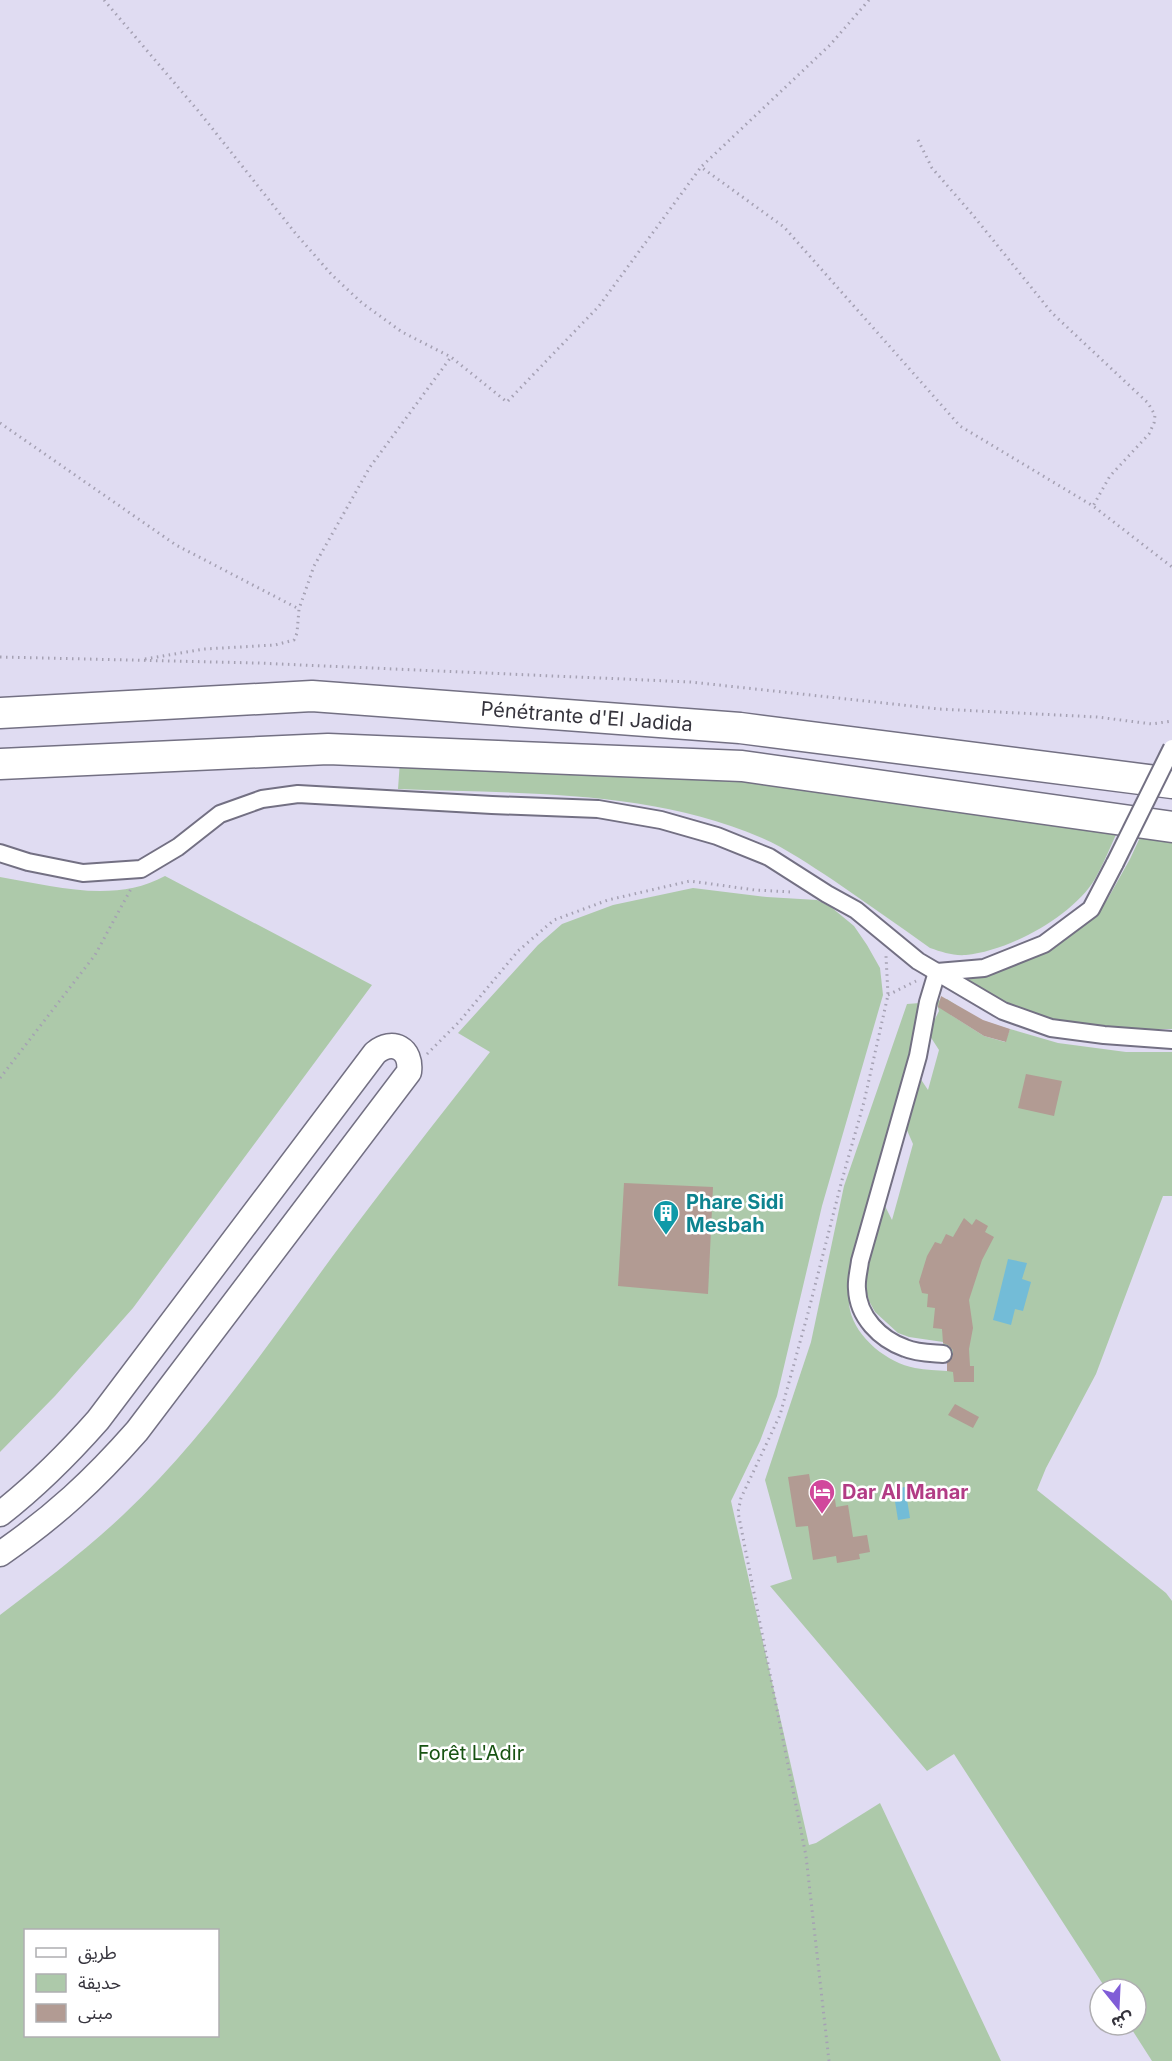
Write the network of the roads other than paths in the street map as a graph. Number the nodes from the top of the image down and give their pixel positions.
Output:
1 (0, 713) edge
2 (1172, 748) edge
3 (0, 764) edge
4 (1172, 783) edge
5 (1172, 827) edge
6 (0, 853) edge
7 (937, 972) junction
8 (1172, 1040) edge
9 (943, 1354) dead end
10 (0, 1514) edge
11 (0, 1554) edge

1 - 4 highway, Pénétrante d'El Jadida
2 - 7 street, bridge
3 - 5 highway, Pénétrante d'El Jadida
6 - 7 street
7 - 8 street
7 - 9 street
10 - 11 street

